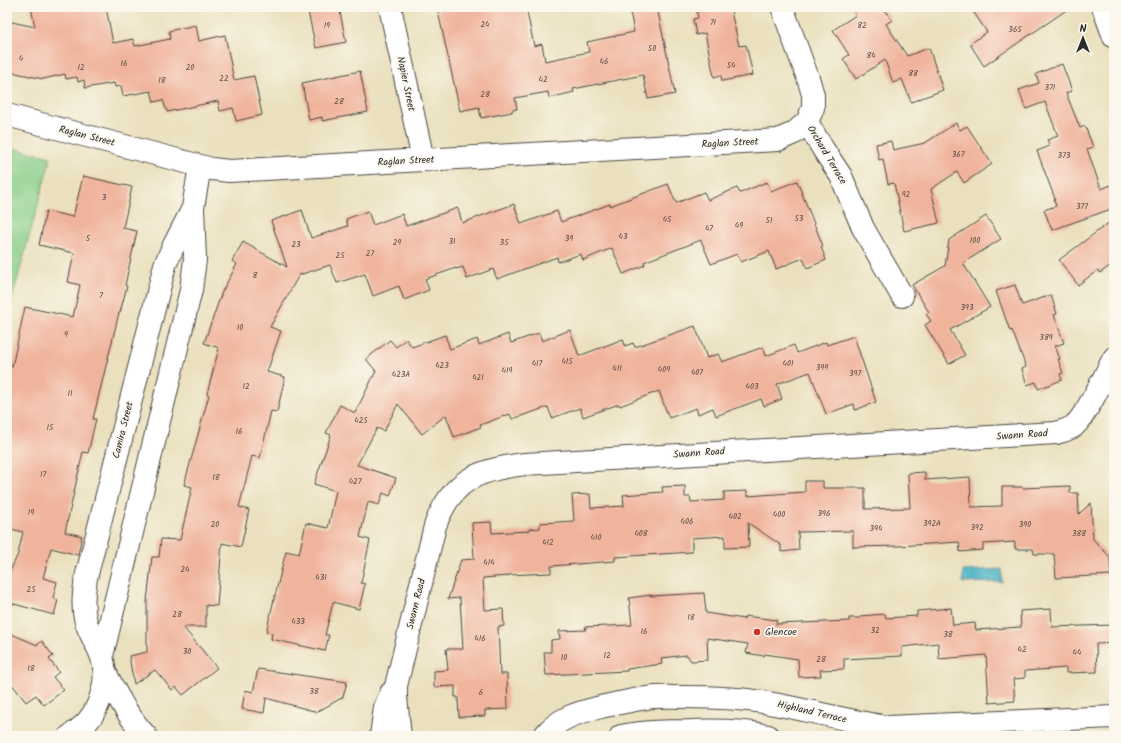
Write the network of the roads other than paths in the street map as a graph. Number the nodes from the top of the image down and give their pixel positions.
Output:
1 (390, 7) edge
2 (782, 7) edge
3 (1103, 7) edge
4 (1114, 37) edge
5 (7, 115) edge
6 (807, 122) junction
7 (423, 160) junction
8 (200, 166) junction
9 (193, 208) junction
10 (902, 296) dead end
11 (1114, 358) edge
12 (103, 662) junction
13 (396, 686) junction
14 (1114, 717) edge
15 (70, 736) edge
16 (146, 736) edge
17 (381, 736) edge
18 (400, 736) edge
19 (544, 736) edge
20 (621, 736) edge
21 (768, 736) edge

1 - 7 street, Napier Street
2 - 6 street, Orchard Terrace
3 - 4 street
5 - 8 street, Raglan Street
6 - 7 street, Raglan Street
6 - 10 street, Orchard Terrace
7 - 8 street, Raglan Street
8 - 9 street, Camira Street
9 - 12 street, Camira Street
9 - 12 street, Camira Street
11 - 13 street, Swann Road
12 - 15 street, Camira Street
12 - 16 street, Camira Street
13 - 17 street, Swann Road
13 - 18 street, Swann Road
14 - 19 street, Highland Terrace
20 - 21 street

